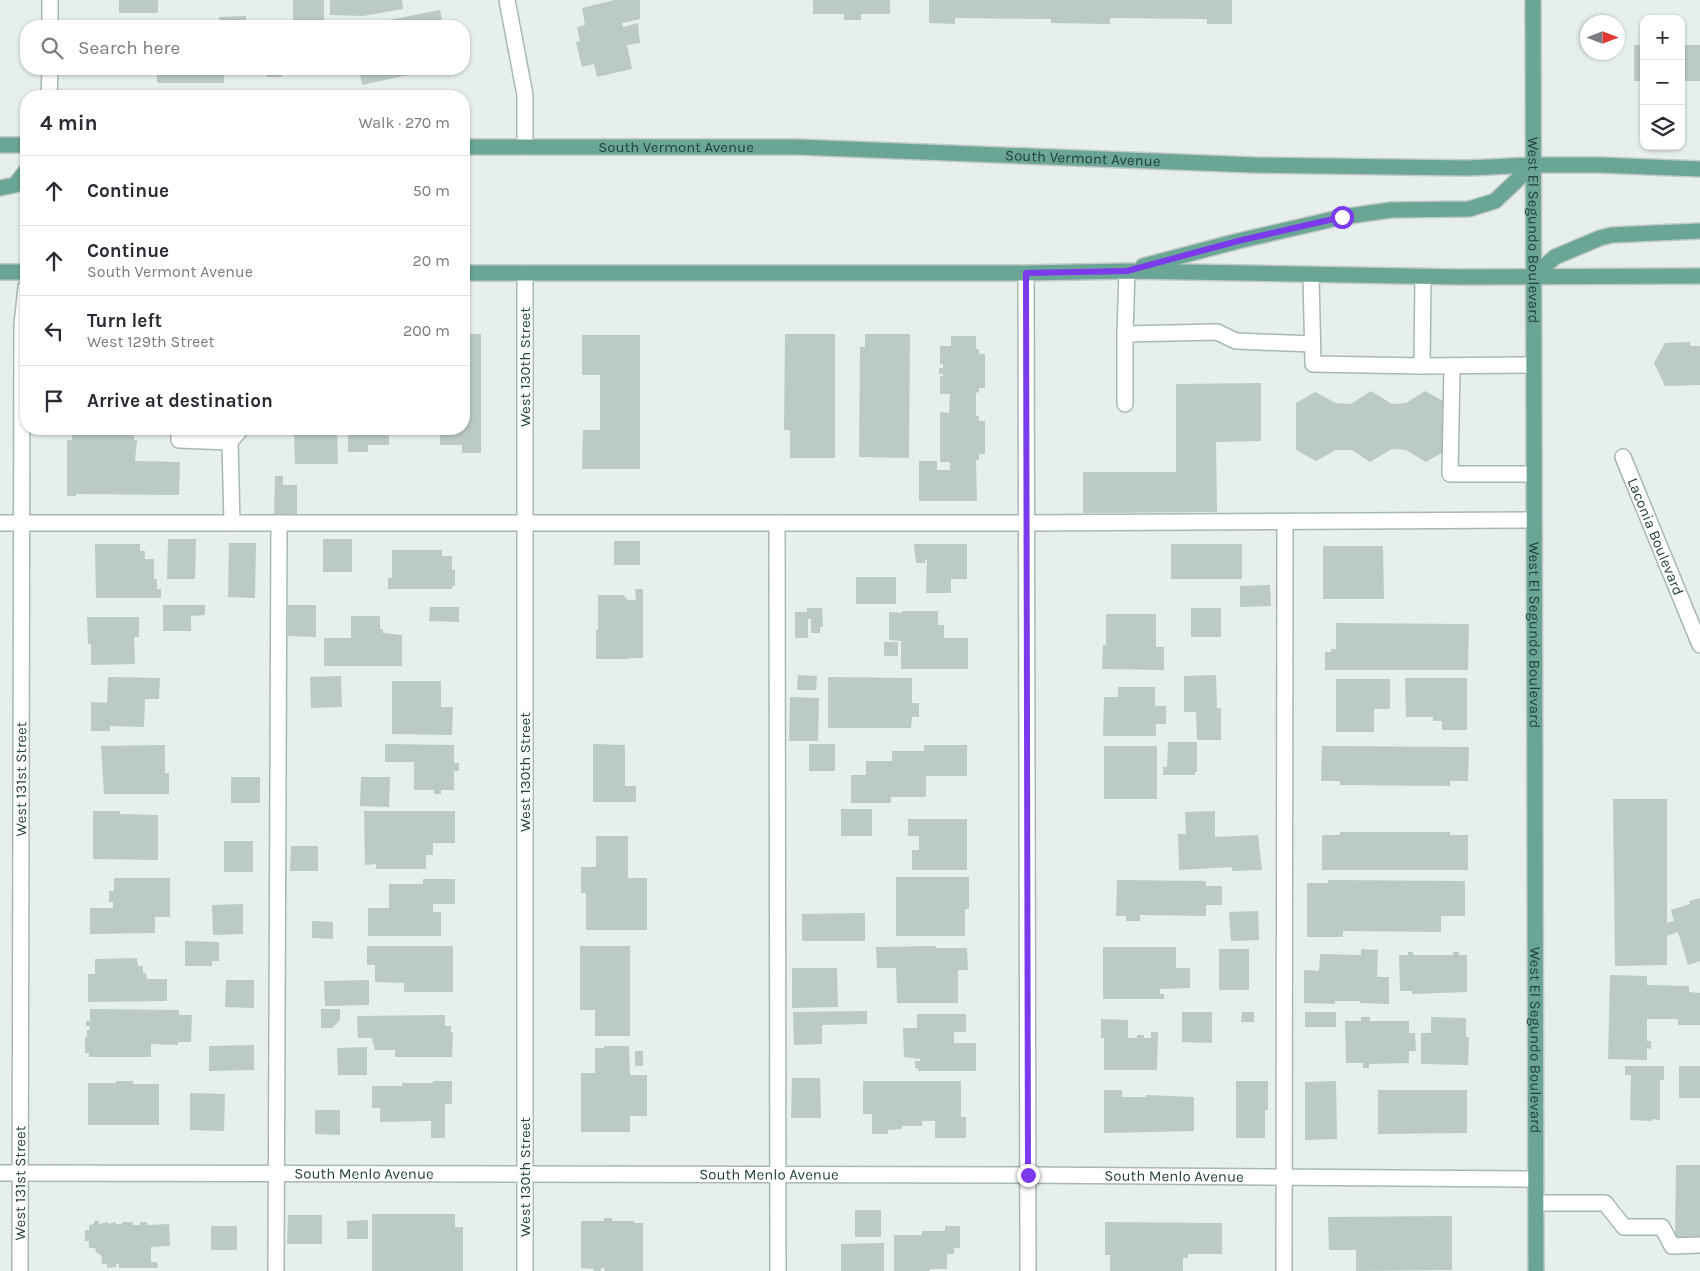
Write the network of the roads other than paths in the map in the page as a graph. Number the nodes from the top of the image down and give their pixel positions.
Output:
1 (50, 0) edge
2 (507, 0) edge
3 (1533, 0) edge
4 (50, 20) edge
5 (50, 75) edge
6 (49, 90) edge
7 (0, 145) edge
8 (20, 145) edge
9 (470, 147) edge
10 (525, 148) junction
11 (1533, 165) junction
12 (1700, 169) edge
13 (20, 179) edge
14 (0, 188) edge
15 (1700, 231) edge
16 (1127, 271) junction
17 (0, 272) edge
18 (20, 272) edge
19 (470, 272) edge
20 (525, 273) junction
21 (1026, 273) junction
22 (1311, 275) junction
23 (1423, 276) junction
24 (1533, 276) junction
25 (1700, 276) edge
26 (1126, 334) junction
27 (1312, 344) junction
28 (1534, 365) junction
29 (1422, 366) junction
30 (1452, 366) junction
31 (1125, 404) dead end
32 (21, 435) edge
33 (179, 435) edge
34 (236, 435) edge
35 (230, 442) junction
36 (1623, 456) dead end
37 (1534, 474) junction
38 (1534, 520) junction
39 (1285, 522) junction
40 (525, 523) junction
41 (0, 524) edge
42 (21, 524) junction
43 (232, 524) junction
44 (279, 524) junction
45 (777, 524) junction
46 (1028, 524) junction
47 (1700, 645) edge
48 (0, 1172) edge
49 (20, 1172) junction
50 (276, 1173) junction
51 (525, 1175) junction
52 (778, 1175) junction
53 (1028, 1175) junction
54 (1285, 1177) junction
55 (1536, 1179) junction
56 (1536, 1203) junction
57 (1700, 1245) edge
58 (20, 1271) edge
59 (276, 1271) edge
60 (525, 1271) edge
61 (778, 1271) edge
62 (1028, 1271) edge
63 (1284, 1271) edge
64 (1536, 1271) edge

1 - 4 street
2 - 10 street
3 - 11 main road, West El Segundo Boulevard
5 - 6 street
7 - 8 main road
9 - 10 main road, South Vermont Avenue
10 - 11 main road, South Vermont Avenue
11 - 12 main road, South Vermont Avenue
11 - 16 main road
11 - 24 main road, West El Segundo Boulevard
13 - 14 main road
15 - 24 main road
16 - 21 main road
16 - 22 main road
16 - 26 street
17 - 18 main road
19 - 20 main road
20 - 21 main road
20 - 40 street, West 130th Street
21 - 46 street
22 - 23 main road
22 - 27 street
23 - 24 main road
23 - 29 street
24 - 25 main road
24 - 28 main road, West El Segundo Boulevard
26 - 27 street
26 - 31 street
27 - 29 street
28 - 30 street
28 - 37 main road, West El Segundo Boulevard
29 - 30 street
30 - 37 street
32 - 42 street, West 131st Street
33 - 35 street
34 - 35 street
35 - 43 street
36 - 47 street, Laconia Boulevard
37 - 38 main road, West El Segundo Boulevard
38 - 39 street
38 - 55 main road, West El Segundo Boulevard
39 - 46 street
39 - 54 street
40 - 44 street
40 - 45 street
40 - 51 street, West 130th Street
41 - 42 street
42 - 43 street
42 - 49 street, West 131st Street
43 - 44 street
44 - 50 street
45 - 46 street
45 - 52 street
46 - 53 street
48 - 49 street, South Menlo Avenue
49 - 50 street, South Menlo Avenue
49 - 58 street, West 131st Street
50 - 51 street, South Menlo Avenue
50 - 59 street
51 - 52 street, South Menlo Avenue
51 - 60 street, West 130th Street
52 - 53 street, South Menlo Avenue
52 - 61 street
53 - 54 street, South Menlo Avenue
53 - 62 street
54 - 55 street, South Menlo Avenue
54 - 63 street
55 - 56 main road, West El Segundo Boulevard
56 - 57 street
56 - 64 main road, West El Segundo Boulevard

